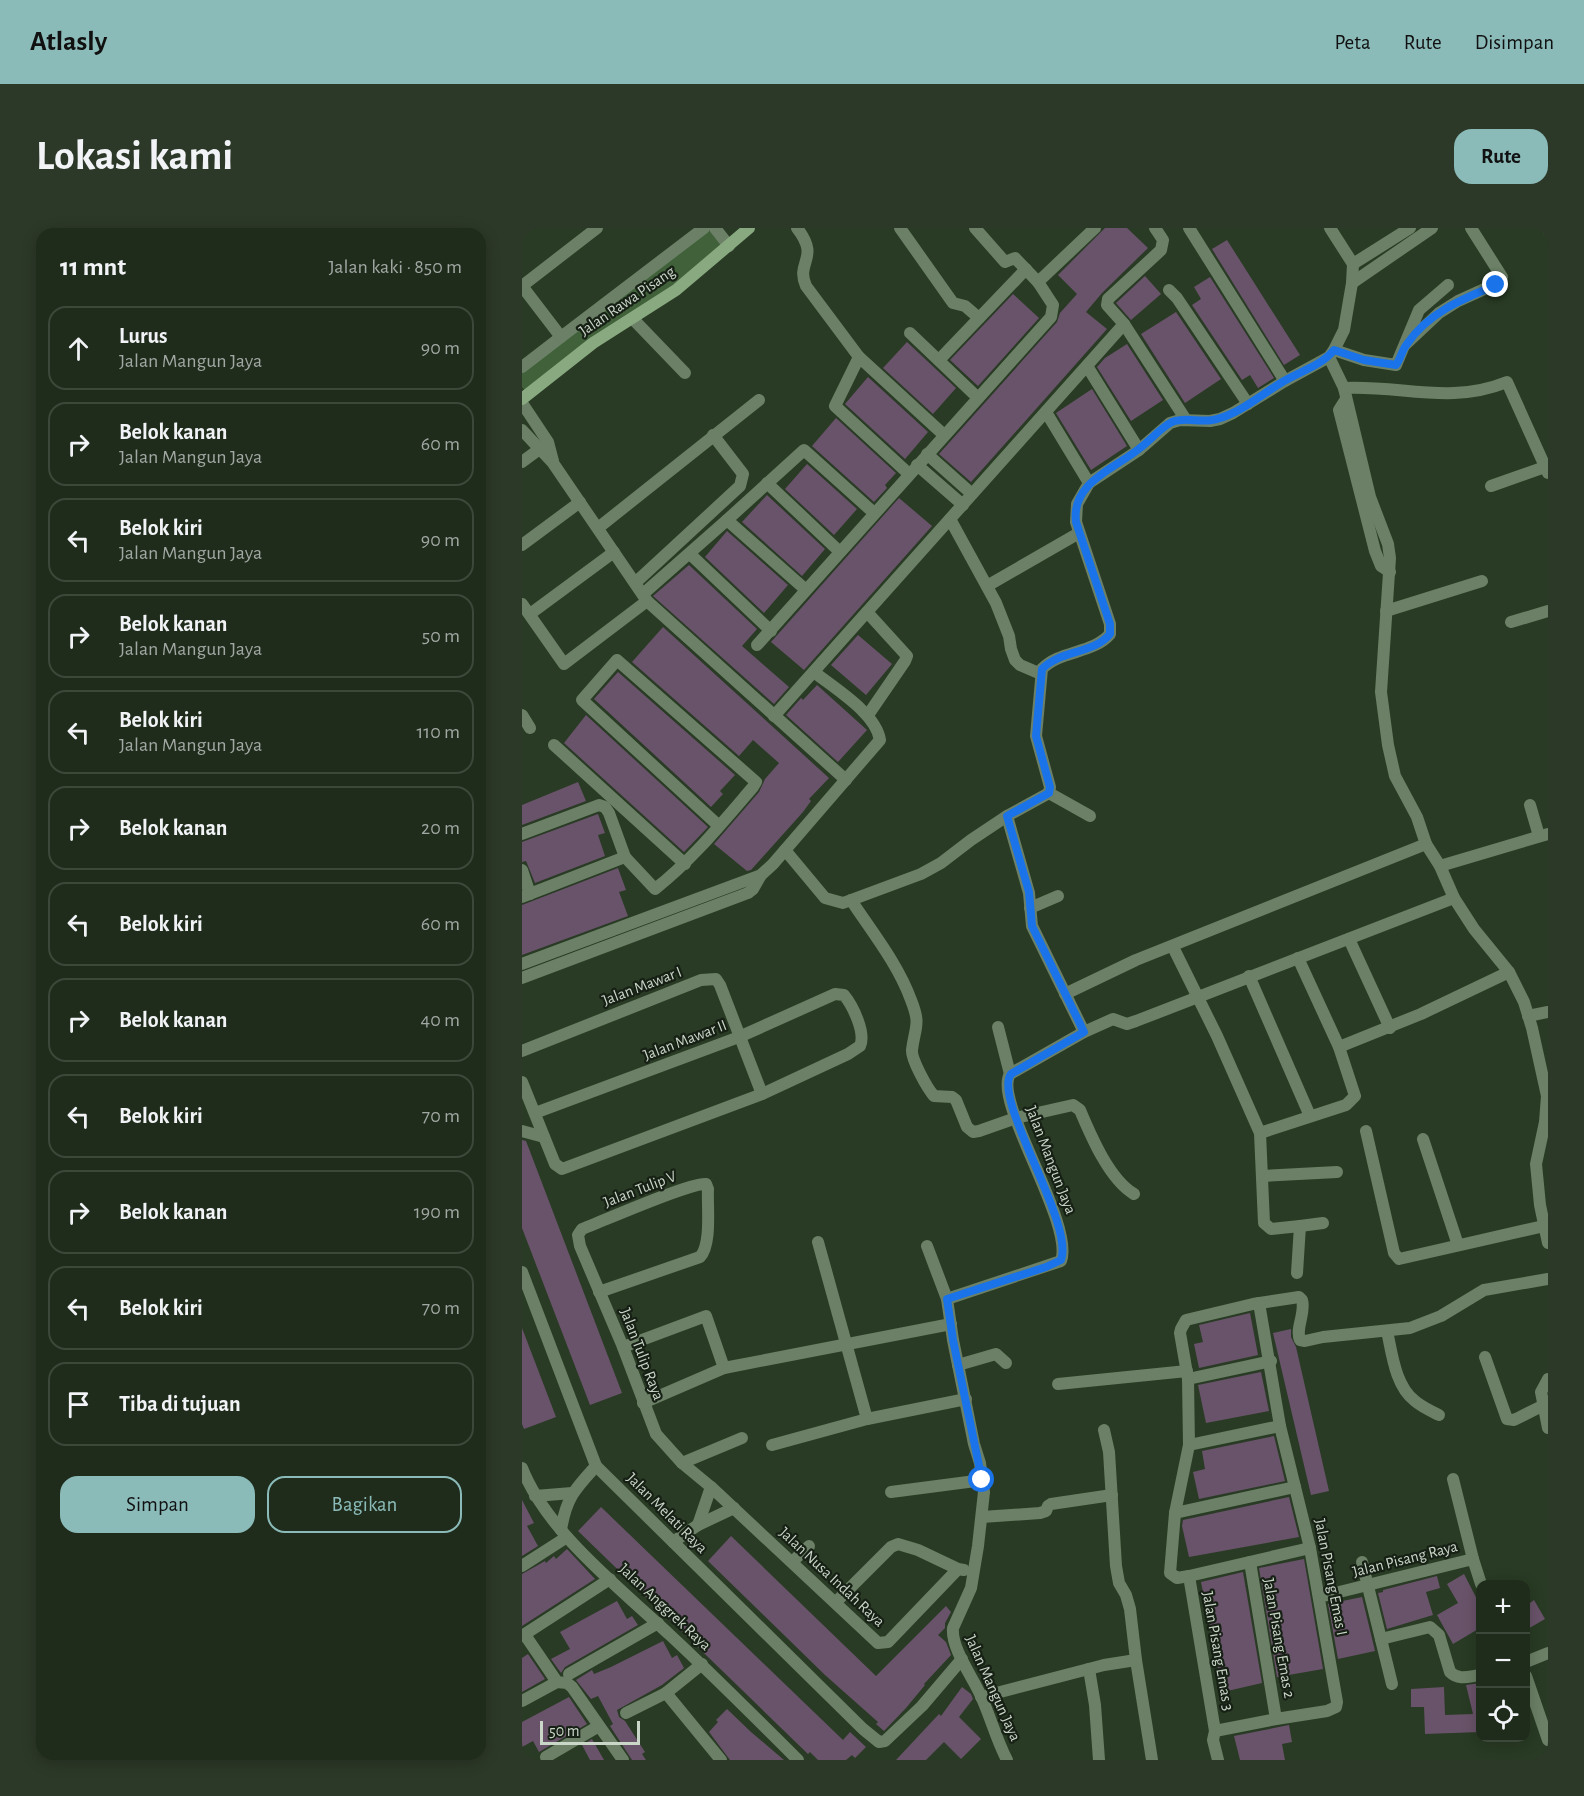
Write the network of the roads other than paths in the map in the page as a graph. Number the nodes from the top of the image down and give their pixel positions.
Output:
1 (597, 228) edge
2 (704, 228) edge
3 (715, 228) edge
4 (749, 228) edge
5 (797, 228) edge
6 (900, 228) edge
7 (975, 228) edge
8 (1095, 228) edge
9 (1155, 228) edge
10 (1189, 228) edge
11 (1330, 228) edge
12 (1432, 228) edge
13 (1472, 228) edge
14 (1404, 230) edge
15 (729, 246) junction
16 (1353, 264) junction
17 (1026, 269) junction
18 (1443, 273) dead end
19 (1038, 282) junction
20 (1352, 283) junction
21 (1448, 285) junction
22 (522, 286) edge
23 (1168, 290) dead end
24 (1458, 301) junction
25 (979, 318) junction
26 (633, 319) junction
27 (1124, 324) junction
28 (910, 333) dead end
29 (561, 337) junction
30 (1406, 344) junction
31 (1331, 354) junction
32 (859, 357) junction
33 (939, 360) junction
34 (1087, 366) junction
35 (522, 367) edge
36 (685, 373) dead end
37 (1285, 381) junction
38 (1345, 394) junction
39 (523, 396) edge
40 (978, 398) junction
41 (759, 400) dead end
42 (1248, 404) junction
43 (1046, 412) junction
44 (1186, 420) junction
45 (522, 430) edge
46 (713, 435) junction
47 (944, 435) junction
48 (544, 446) junction
49 (1139, 450) junction
50 (927, 454) junction
51 (522, 462) edge
52 (1547, 468) edge
53 (913, 469) junction
54 (767, 483) junction
55 (1089, 483) junction
56 (1491, 486) dead end
57 (972, 494) junction
58 (580, 502) junction
59 (963, 505) junction
60 (874, 513) junction
61 (950, 519) junction
62 (727, 520) junction
63 (598, 528) junction
64 (1079, 533) junction
65 (522, 545) edge
66 (614, 552) junction
67 (840, 552) junction
68 (690, 554) junction
69 (1482, 581) dead end
70 (635, 583) junction
71 (987, 586) junction
72 (806, 590) junction
73 (645, 598) junction
74 (522, 604) edge
75 (1386, 611) junction
76 (1548, 611) edge
77 (867, 612) junction
78 (530, 614) junction
79 (1511, 622) dead end
80 (771, 631) junction
81 (757, 645) dead end
82 (813, 672) junction
83 (1041, 674) junction
84 (522, 716) edge
85 (774, 716) junction
86 (868, 716) junction
87 (530, 728) dead end
88 (554, 745) dead end
89 (846, 780) junction
90 (1049, 793) junction
91 (1530, 805) dead end
92 (1007, 816) junction
93 (1090, 816) dead end
94 (719, 826) junction
95 (522, 834) edge
96 (1544, 835) edge
97 (1426, 844) junction
98 (785, 850) junction
99 (625, 857) junction
100 (685, 864) junction
101 (1440, 866) junction
102 (522, 870) edge
103 (761, 875) junction
104 (655, 889) junction
105 (526, 896) edge
106 (1058, 896) dead end
107 (1454, 898) junction
108 (851, 900) junction
109 (1030, 908) junction
110 (667, 909) junction
111 (1349, 939) junction
112 (1173, 947) junction
113 (1298, 958) junction
114 (522, 964) edge
115 (1509, 972) junction
116 (1249, 976) junction
117 (522, 978) edge
118 (1065, 994) junction
119 (1197, 996) junction
120 (1548, 1012) edge
121 (1528, 1016) junction
122 (998, 1027) dead end
123 (1390, 1028) junction
124 (1084, 1032) junction
125 (739, 1037) junction
126 (1339, 1047) junction
127 (522, 1051) edge
128 (1011, 1074) junction
129 (523, 1088) edge
130 (762, 1094) junction
131 (535, 1113) junction
132 (1310, 1116) junction
133 (1016, 1118) junction
134 (522, 1131) edge
135 (1366, 1131) dead end
136 (1260, 1133) junction
137 (544, 1137) junction
138 (1423, 1139) dead end
139 (1337, 1172) dead end
140 (1262, 1176) junction
141 (1134, 1194) dead end
142 (1323, 1223) dead end
143 (1300, 1226) junction
144 (1546, 1226) edge
145 (582, 1229) joint
146 (818, 1242) dead end
147 (1548, 1243) edge
148 (1458, 1245) junction
149 (927, 1246) dead end
150 (522, 1272) edge
151 (1297, 1273) dead end
152 (1548, 1279) edge
153 (599, 1292) junction
154 (947, 1299) junction
155 (1259, 1303) junction
156 (951, 1324) junction
157 (1387, 1331) junction
158 (847, 1346) junction
159 (623, 1347) junction
160 (1485, 1357) dead end
161 (1271, 1361) junction
162 (1005, 1363) dead end
163 (958, 1365) junction
164 (724, 1368) junction
165 (1187, 1375) junction
166 (1548, 1379) edge
167 (1058, 1384) dead end
168 (966, 1399) junction
169 (643, 1403) junction
170 (1545, 1410) edge
171 (1440, 1415) dead end
172 (867, 1419) junction
173 (1280, 1426) junction
174 (1548, 1428) edge
175 (1104, 1430) dead end
176 (742, 1438) dead end
177 (1189, 1444) junction
178 (772, 1446) dead end
179 (682, 1463) junction
180 (596, 1466) junction
181 (522, 1468) edge
182 (1453, 1479) dead end
183 (982, 1480) junction
184 (711, 1486) junction
185 (1295, 1487) junction
186 (529, 1492) edge
187 (891, 1492) dead end
188 (572, 1493) junction
189 (1112, 1495) junction
190 (734, 1508) junction
191 (1175, 1514) junction
192 (982, 1517) junction
193 (698, 1525) junction
194 (564, 1533) junction
195 (673, 1542) junction
196 (809, 1546) dead end
197 (1310, 1548) junction
198 (1473, 1559) junction
199 (792, 1562) junction
200 (1250, 1562) junction
201 (1362, 1562) dead end
202 (522, 1566) edge
203 (958, 1569) junction
204 (973, 1571) junction
205 (1189, 1576) junction
206 (610, 1579) junction
207 (1481, 1580) edge
208 (1367, 1585) junction
209 (1319, 1597) junction
210 (836, 1602) junction
211 (658, 1623) junction
212 (524, 1635) edge
213 (1381, 1639) junction
214 (1548, 1653) edge
215 (962, 1659) junction
216 (1136, 1660) junction
217 (1530, 1660) edge
218 (702, 1664) junction
219 (1089, 1669) junction
220 (569, 1674) dead end
221 (1476, 1676) edge
222 (557, 1682) junction
223 (1392, 1684) dead end
224 (1530, 1684) edge
225 (666, 1693) junction
226 (981, 1697) junction
227 (522, 1701) edge
228 (1544, 1712) edge
229 (626, 1713) dead end
230 (1276, 1719) junction
231 (599, 1726) junction
232 (1215, 1731) junction
233 (1548, 1740) edge
234 (546, 1756) dead end
235 (623, 1760) edge
236 (721, 1760) edge
237 (798, 1760) edge
238 (1007, 1760) edge
239 (1099, 1760) edge
240 (1152, 1760) edge
241 (1218, 1760) edge

1 - 22 street
2 - 29 street
3 - 15 street
4 - 15 street, Jalan Rawa Pisang
5 - 32 street
6 - 25 street
7 - 17 street
8 - 19 street
9 - 27 street
10 - 37 street
11 - 16 street
12 - 20 street
13 - 24 street
14 - 16 street
15 - 26 street, Jalan Rawa Pisang
16 - 20 street
17 - 19 street
17 - 25 street
18 - 21 street
19 - 40 street
20 - 31 street
21 - 24 street
21 - 30 street
22 - 29 street
23 - 42 street
24 - 30 street
25 - 33 street
26 - 36 street
26 - 39 street, Jalan Rawa Pisang
27 - 34 street
27 - 44 street
28 - 33 street
29 - 35 street
30 - 31 street
31 - 37 street
31 - 38 street
32 - 47 street
32 - 53 street
33 - 40 street
34 - 43 street
34 - 49 street
37 - 42 street
38 - 52 street
38 - 75 street
39 - 48 street
40 - 47 street
41 - 46 street
42 - 44 street
43 - 55 street
43 - 57 street
44 - 49 street
45 - 48 street
46 - 63 street
46 - 70 street
47 - 50 street
48 - 51 street
48 - 58 street
49 - 55 street
50 - 53 street
50 - 57 street
52 - 56 street
53 - 59 street
53 - 60 street
54 - 60 street
54 - 62 street
54 - 67 street
55 - 64 street
57 - 59 street
58 - 63 street
58 - 65 street
59 - 61 street
60 - 67 street
61 - 71 street
61 - 77 street
62 - 68 street
62 - 72 street
63 - 66 street
64 - 71 street
64 - 83 street
66 - 70 street
66 - 78 street
67 - 72 street
68 - 73 street
68 - 80 street
69 - 75 street
70 - 73 street
71 - 83 street
72 - 80 street
73 - 78 street
73 - 85 street
74 - 78 street
75 - 97 street
76 - 79 street
77 - 82 street
77 - 86 street
80 - 81 street
82 - 85 street
82 - 86 street
83 - 90 street
84 - 87 street
85 - 89 street
86 - 89 street
88 - 100 street
89 - 98 street
90 - 92 street
90 - 93 street
91 - 96 street
92 - 108 street
92 - 109 street
94 - 94 street
94 - 100 street
95 - 99 street
96 - 101 street
97 - 101 street
97 - 112 street
98 - 103 street
98 - 108 street
99 - 104 street
99 - 105 street
100 - 104 street
101 - 107 street
102 - 105 street
103 - 110 street
103 - 117 street
104 - 110 street
106 - 109 street
107 - 111 street
107 - 115 street
108 - 133 street
109 - 118 street
110 - 114 street
111 - 113 street
111 - 123 street
112 - 118 street
112 - 119 street
113 - 116 street
113 - 126 street
115 - 121 street
115 - 123 street
116 - 119 street
116 - 132 street
118 - 124 street
119 - 124 street
119 - 136 street
120 - 121 street
121 - 144 street
122 - 128 street, Jalan Mangun Jaya
123 - 126 street
124 - 128 street
125 - 127 street, Jalan Mawar I
125 - 130 street
125 - 130 street, Jalan Mawar II
125 - 131 street, Jalan Mawar II
126 - 132 street
128 - 133 street, Jalan Mangun Jaya
129 - 131 street
130 - 137 street
131 - 137 street
132 - 136 street
133 - 141 street
133 - 154 street, Jalan Mangun Jaya
134 - 137 street
135 - 148 street
136 - 140 street
138 - 148 street
139 - 140 street
140 - 143 street
142 - 143 street
143 - 151 street
144 - 147 street
144 - 148 street
145 - 153 street, Jalan Tulip Raya
145 - 153 street, Jalan Tulip V
146 - 158 street
149 - 154 street
150 - 180 street, Jalan Melati Raya
152 - 157 street
153 - 159 street, Jalan Tulip Raya
154 - 156 street, Jalan Mangun Jaya
155 - 157 street
155 - 161 street, Jalan Pisang Emas I
155 - 165 street
156 - 158 street
156 - 163 street, Jalan Mangun Jaya
157 - 171 street
158 - 164 street
158 - 172 street
159 - 164 street
159 - 169 street, Jalan Tulip Raya
160 - 170 street
161 - 165 street
161 - 173 street, Jalan Pisang Emas I
162 - 163 street
163 - 168 street, Jalan Mangun Jaya
164 - 169 street
165 - 167 street
165 - 177 street
166 - 170 street
168 - 172 street
168 - 183 street, Jalan Mangun Jaya
169 - 179 street, Jalan Tulip Raya
170 - 174 street
172 - 178 street
173 - 177 street
173 - 185 street, Jalan Pisang Emas I
175 - 189 street
176 - 179 street
177 - 191 street
179 - 184 street, Jalan Tulip Raya
180 - 188 street
180 - 195 street, Jalan Melati Raya
181 - 186 street, Jalan Anggrek Raya
182 - 198 street
183 - 187 street
183 - 192 street, Jalan Mangun Jaya
184 - 190 street, Jalan Nusa Indah Raya
184 - 193 street
185 - 191 street
185 - 197 street, Jalan Pisang Emas I
186 - 188 street
186 - 194 street, Jalan Anggrek Raya
188 - 194 street
189 - 192 street
189 - 216 street
190 - 193 street
190 - 199 street, Jalan Nusa Indah Raya
191 - 205 street
192 - 204 street, Jalan Mangun Jaya
193 - 195 street
194 - 202 street
194 - 206 street, Jalan Anggrek Raya
195 - 215 street, Jalan Melati Raya
196 - 199 street
197 - 200 street
197 - 209 street, Jalan Pisang Emas I
198 - 207 street, Jalan Pisang Raya
198 - 208 street, Jalan Pisang Raya
199 - 210 street, Jalan Nusa Indah Raya
200 - 205 street
200 - 230 street, Jalan Pisang Emas 2
201 - 208 street
203 - 204 street
203 - 210 street
203 - 210 street, Jalan Nusa Indah Raya
204 - 215 street, Jalan Mangun Jaya
205 - 232 street, Jalan Pisang Emas 3
206 - 211 street, Jalan Anggrek Raya
206 - 212 street
208 - 209 street, Jalan Pisang Raya
208 - 213 street
209 - 230 street, Jalan Pisang Emas I
211 - 218 street, Jalan Anggrek Raya
211 - 220 street
212 - 222 street
213 - 221 street
213 - 223 street
214 - 217 street
215 - 226 street, Jalan Mangun Jaya
216 - 219 street
216 - 240 street
218 - 225 street
218 - 237 street, Jalan Anggrek Raya
219 - 226 street
219 - 239 street
222 - 227 street
222 - 231 street
224 - 228 street
225 - 229 street
225 - 236 street
226 - 238 street, Jalan Mangun Jaya
228 - 233 street
230 - 232 street, Jalan Pisang Emas I
231 - 234 street
231 - 235 street
232 - 241 street

